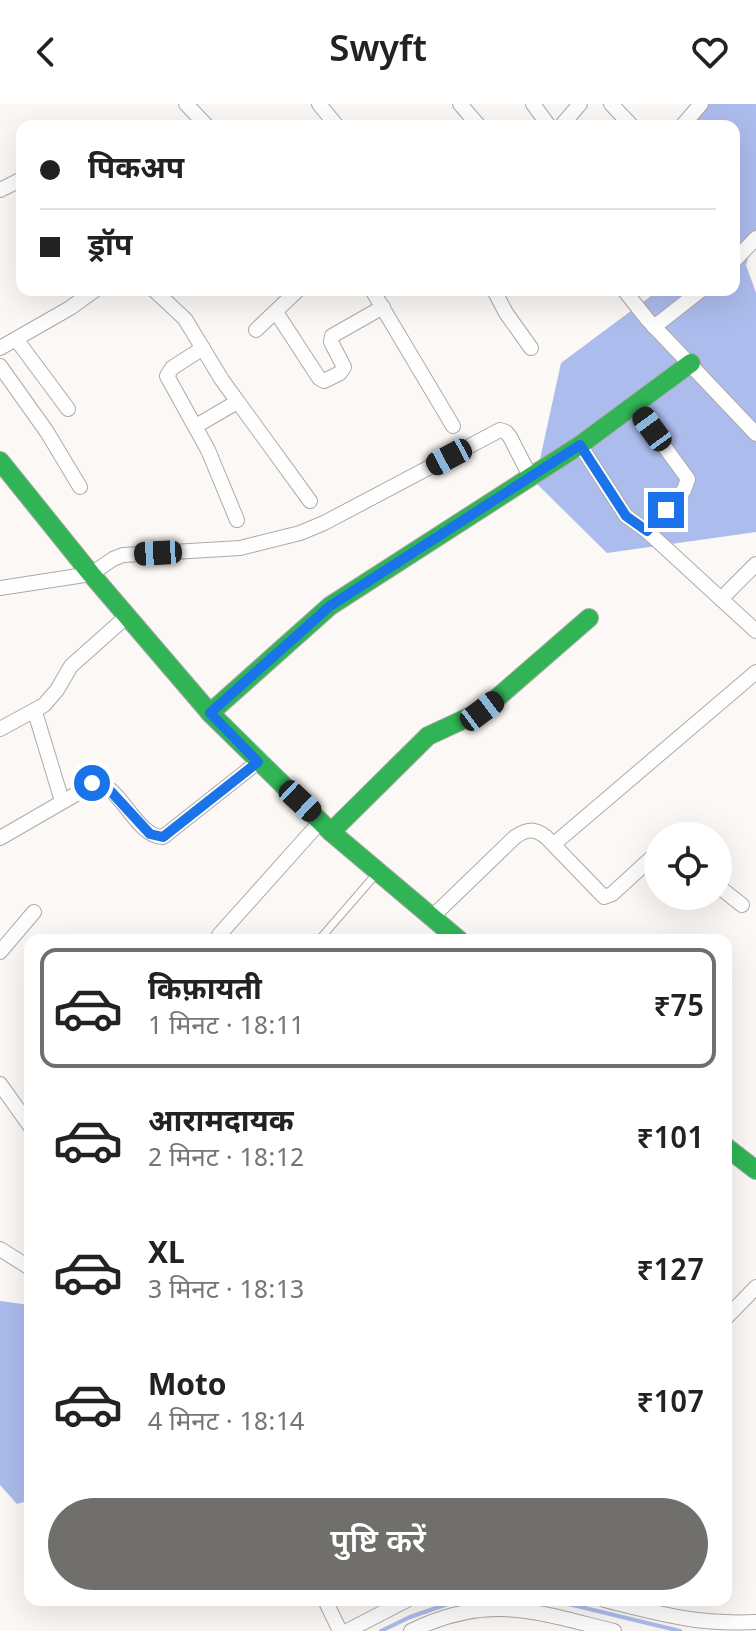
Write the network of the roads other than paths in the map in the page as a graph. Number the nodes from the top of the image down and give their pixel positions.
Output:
1 (186, 104) edge
2 (319, 104) edge
3 (460, 104) edge
4 (580, 104) edge
5 (611, 104) edge
6 (701, 104) edge
7 (201, 120) edge
8 (332, 120) edge
9 (474, 120) edge
10 (566, 120) edge
11 (626, 120) edge
12 (688, 120) edge
13 (756, 238) edge
14 (740, 255) edge
15 (85, 296) edge
16 (160, 296) edge
17 (292, 296) edge
18 (379, 296) edge
19 (497, 296) edge
20 (629, 296) edge
21 (690, 296) edge
22 (276, 312) junction
23 (647, 319) junction
24 (256, 330) dead end
25 (16, 339) junction
26 (0, 348) edge
27 (203, 348) junction
28 (531, 348) dead end
29 (691, 363) junction
30 (0, 366) edge
31 (237, 402) junction
32 (635, 406) junction
33 (68, 409) dead end
34 (196, 426) junction
35 (453, 426) dead end
36 (756, 434) edge
37 (580, 445) junction
38 (0, 461) edge
39 (531, 478) junction
40 (80, 487) dead end
41 (310, 501) dead end
42 (237, 520) dead end
43 (647, 531) junction
44 (756, 564) edge
45 (85, 566) junction
46 (0, 588) edge
47 (721, 599) junction
48 (126, 617) junction
49 (589, 618) dead end
50 (756, 631) edge
51 (756, 672) edge
52 (35, 712) junction
53 (210, 713) junction
54 (0, 729) edge
55 (258, 762) junction
56 (62, 801) junction
57 (326, 826) junction
58 (0, 838) edge
59 (554, 844) junction
60 (644, 865) edge
61 (378, 871) junction
62 (732, 897) edge
63 (742, 905) dead end
64 (34, 912) dead end
65 (432, 917) junction
66 (220, 934) edge
67 (324, 934) edge
68 (452, 934) edge
69 (0, 952) edge
70 (0, 1084) edge
71 (24, 1118) edge
72 (732, 1152) edge
73 (756, 1170) edge
74 (0, 1249) edge
75 (24, 1264) edge
76 (756, 1287) edge
77 (732, 1312) edge
78 (328, 1606) edge
79 (395, 1606) edge
80 (627, 1606) edge
81 (756, 1622) edge
82 (340, 1631) edge
83 (347, 1631) edge
84 (411, 1631) edge
85 (614, 1631) edge

1 - 7 street
2 - 8 street
3 - 9 street
4 - 10 street
5 - 11 street
6 - 12 street
13 - 14 street
15 - 25 street
16 - 27 street
17 - 22 street
18 - 22 street
18 - 35 street
19 - 28 street
20 - 23 street
21 - 23 street
22 - 24 street
23 - 29 street
25 - 26 street
25 - 33 street
27 - 31 street
27 - 34 street
29 - 32 street
29 - 36 street
30 - 40 street
31 - 34 street
31 - 41 street
32 - 37 street
32 - 43 street
34 - 42 street
37 - 39 street
37 - 43 street
38 - 45 street
39 - 45 street
39 - 53 street
43 - 47 street
44 - 47 street
45 - 46 street
45 - 48 street
47 - 50 street
48 - 52 street
48 - 53 street
49 - 57 street
51 - 59 street
52 - 54 street
52 - 56 street
53 - 55 street
55 - 56 street
55 - 57 street
56 - 58 street
57 - 61 street
57 - 66 street
59 - 60 street
59 - 65 street
61 - 65 street
61 - 67 lane
62 - 63 street
64 - 69 street
65 - 68 street
70 - 71 street
72 - 73 street
74 - 75 street
76 - 77 street
78 - 82 street
79 - 83 street
80 - 81 street
84 - 85 street

